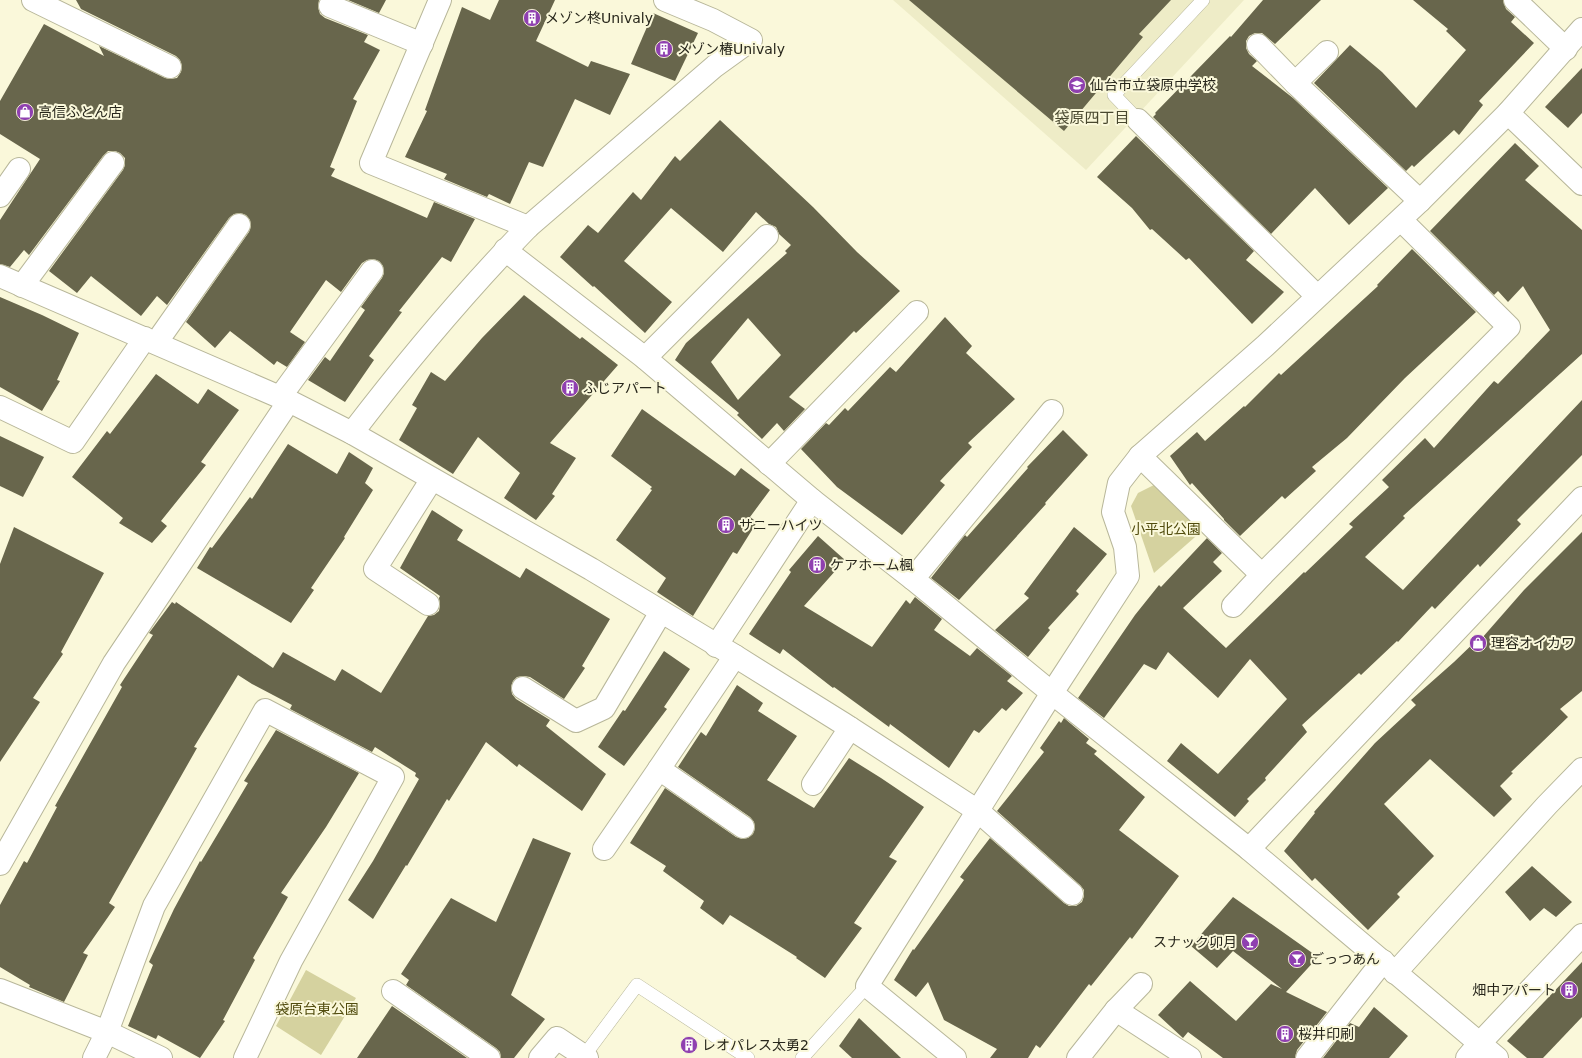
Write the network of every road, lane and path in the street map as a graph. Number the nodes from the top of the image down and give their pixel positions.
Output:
1 (32, 0) edge
2 (440, 0) edge
3 (665, 0) edge
4 (1203, 0) edge
5 (1515, 0) edge
6 (330, 6) dead end
7 (1582, 29) edge
8 (422, 44) junction
9 (1258, 46) dead end
10 (1566, 49) junction
11 (1327, 52) dead end
12 (170, 67) dead end
13 (1295, 83) junction
14 (1508, 113) junction
15 (1138, 120) joint
16 (113, 163) dead end
17 (19, 169) dead end
18 (1582, 184) edge
19 (0, 196) edge
20 (1420, 202) junction
21 (1401, 220) junction
22 (239, 225) dead end
23 (528, 226) junction
24 (767, 236) dead end
25 (505, 250) junction
26 (372, 272) dead end
27 (0, 276) edge
28 (22, 286) junction
29 (1317, 296) junction
30 (917, 312) dead end
31 (150, 341) junction
32 (645, 358) junction
33 (284, 399) junction
34 (0, 407) edge
35 (1052, 410) dead end
36 (352, 433) junction
37 (1140, 456) junction
38 (769, 464) junction
39 (432, 479) junction
40 (1582, 498) edge
41 (812, 500) junction
42 (1262, 575) junction
43 (913, 579) junction
44 (428, 604) dead end
45 (1233, 606) dead end
46 (662, 612) junction
47 (716, 646) junction
48 (735, 656) junction
49 (523, 688) dead end
50 (1052, 693) junction
51 (850, 728) junction
52 (659, 769) junction
53 (1582, 769) edge
54 (813, 784) dead end
55 (978, 811) junction
56 (743, 827) dead end
57 (604, 849) dead end
58 (1249, 849) junction
59 (0, 864) edge
60 (1072, 894) dead end
61 (1582, 935) edge
62 (1389, 967) junction
63 (1141, 984) dead end
64 (867, 986) junction
65 (0, 990) edge
66 (393, 991) dead end
67 (1116, 1010) junction
68 (107, 1032) junction
69 (1473, 1051) edge
70 (586, 1057) edge
71 (94, 1058) edge
72 (161, 1058) edge
73 (245, 1058) edge
74 (488, 1058) edge
75 (540, 1058) edge
76 (748, 1058) edge
77 (802, 1058) edge
78 (955, 1058) edge
79 (1078, 1058) edge
80 (1190, 1058) edge
81 (1307, 1058) edge
82 (1497, 1058) edge

1 - 12 street
2 - 8 street
3 - 23 street
4 - 15 lane
5 - 10 street
6 - 8 street
7 - 10 street
8 - 23 street
9 - 13 street
10 - 14 street
11 - 13 street
13 - 20 street
14 - 18 street
14 - 20 street
15 - 29 street
16 - 28 street
17 - 19 street
20 - 21 street
21 - 29 street
21 - 42 street
22 - 31 street
23 - 25 street
24 - 32 street
25 - 32 street
25 - 36 street
26 - 33 street
27 - 28 street
28 - 31 street
29 - 37 street
30 - 38 street
31 - 33 street
31 - 34 street
32 - 38 street
33 - 36 street
33 - 59 street
35 - 43 street
36 - 39 street
37 - 42 street
37 - 50 street
38 - 41 street
39 - 44 street
39 - 46 street
40 - 58 street
41 - 43 street
41 - 47 street
42 - 45 street
43 - 50 street
46 - 47 street
46 - 49 street
47 - 48 street
48 - 51 street
48 - 52 street
50 - 55 street
50 - 58 street
51 - 54 street
51 - 55 street
52 - 56 street
52 - 57 street
53 - 62 street
55 - 60 street
55 - 64 street
58 - 62 street
61 - 69 street
62 - 69 street
62 - 81 street
63 - 67 street
64 - 77 lane
64 - 78 street
65 - 68 street
66 - 74 street
67 - 79 street
67 - 80 street
68 - 71 street
68 - 72 street
68 - 73 street
69 - 82 street
70 - 75 street
70 - 76 lane

